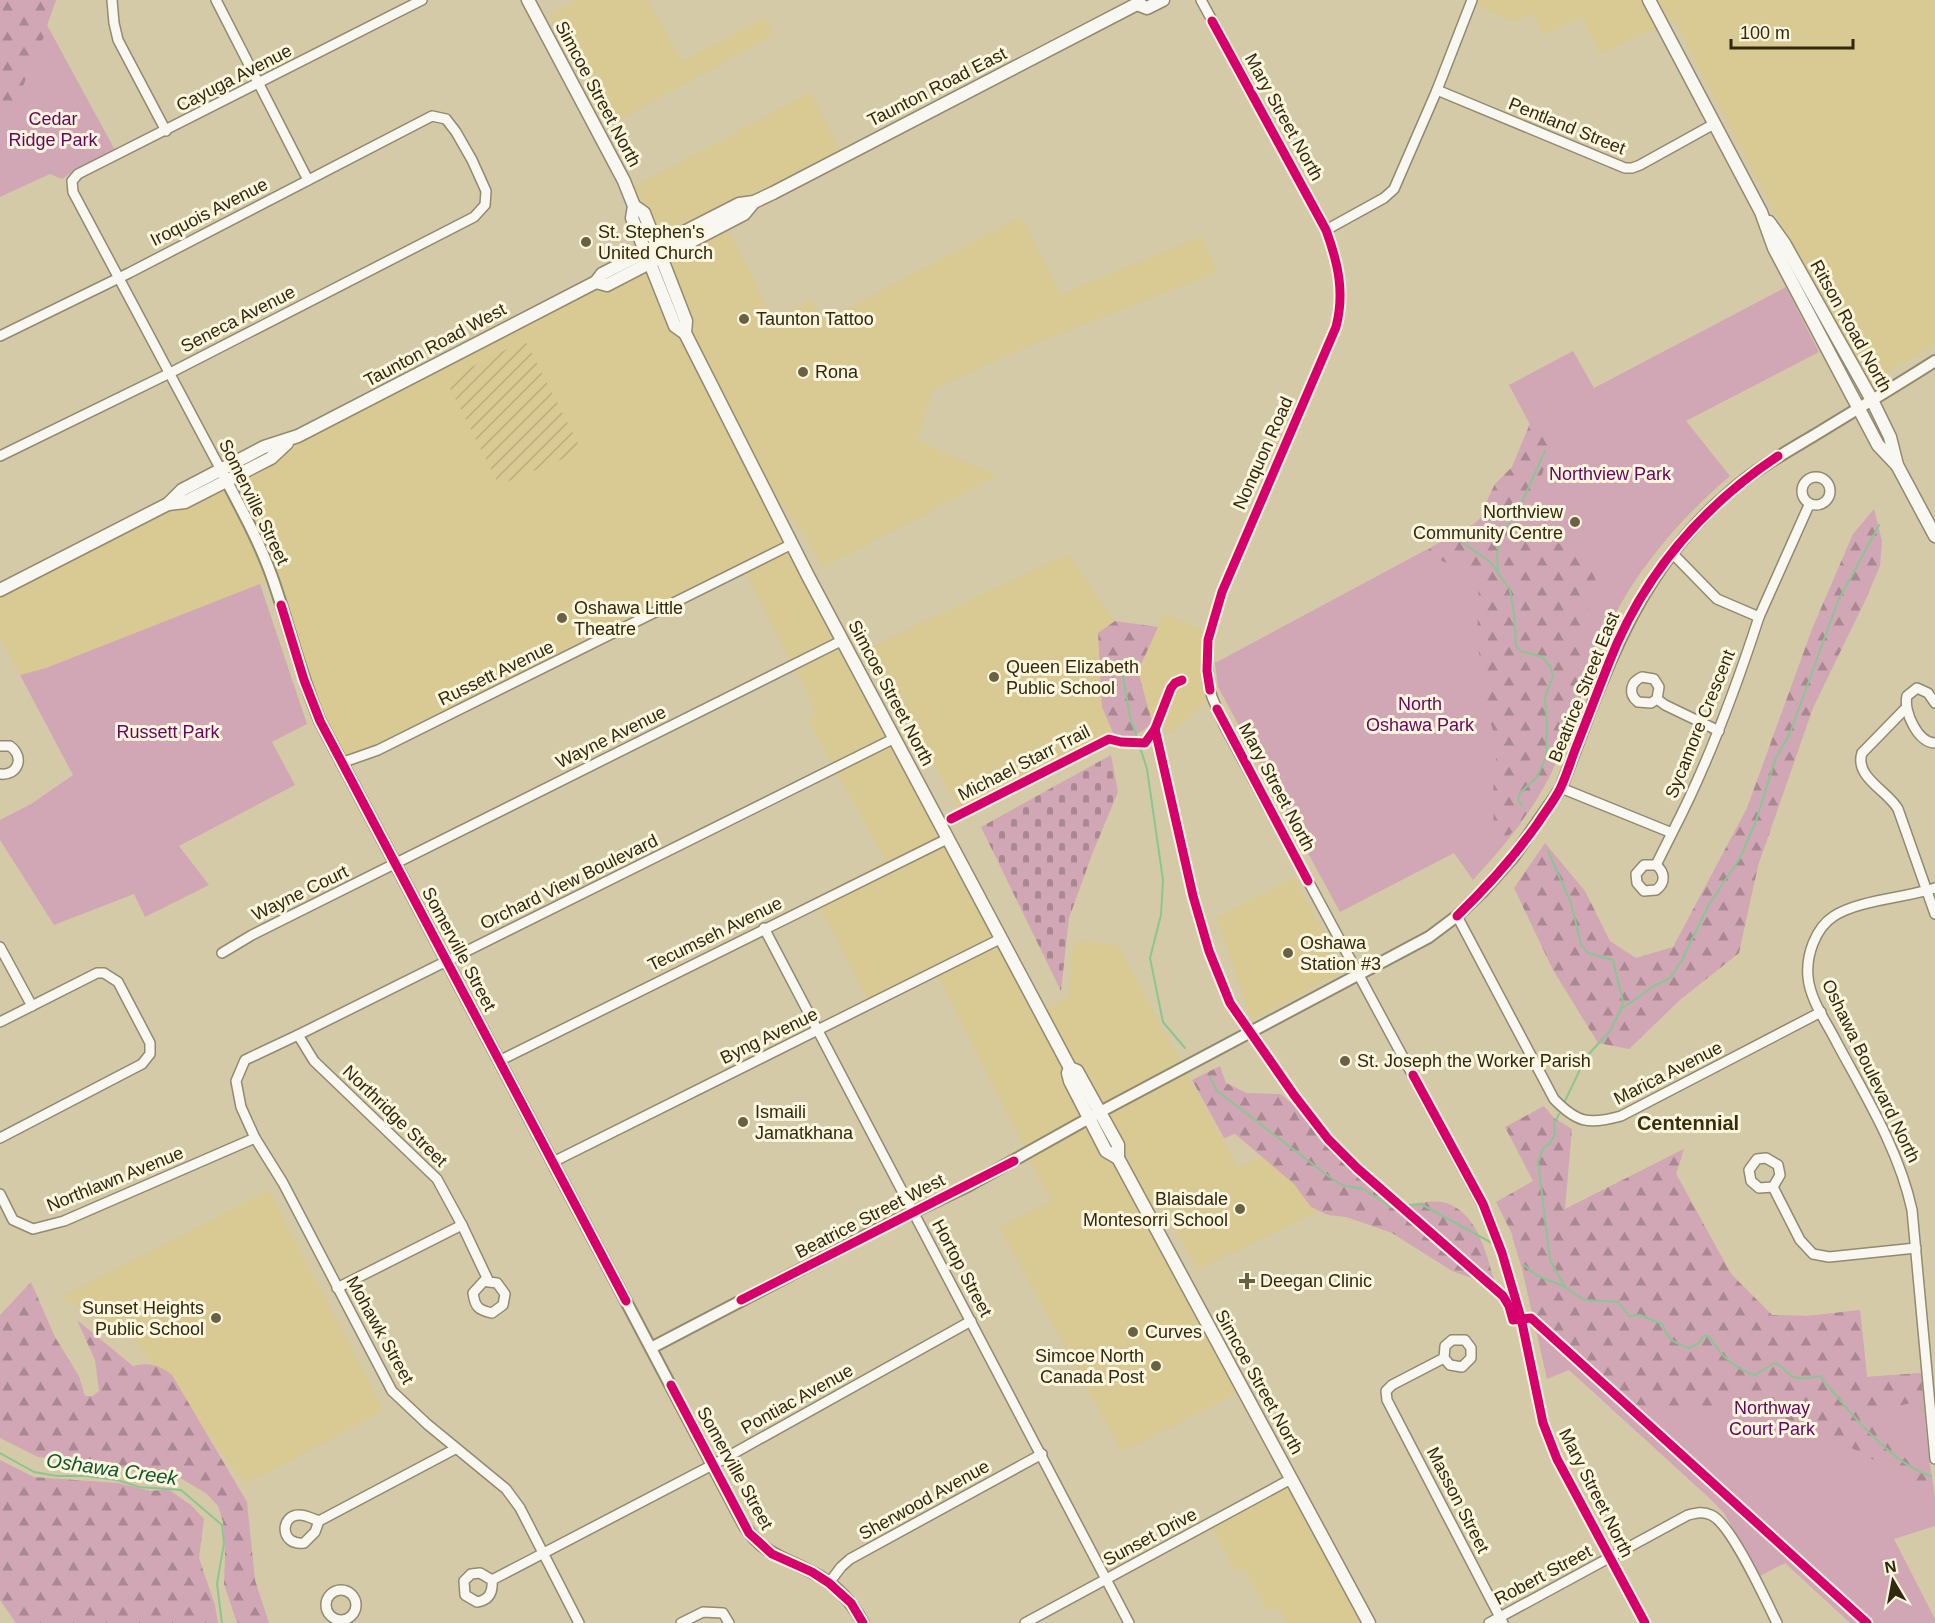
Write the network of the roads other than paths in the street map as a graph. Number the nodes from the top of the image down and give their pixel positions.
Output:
1 (112, 0) edge
2 (216, 0) edge
3 (422, 0) edge
4 (528, 0) edge
5 (1163, 0) edge
6 (1201, 0) edge
7 (1472, 0) edge
8 (1649, 0) edge
9 (1138, 2) edge
10 (259, 83) junction
11 (1437, 90) junction
12 (1714, 124) junction
13 (166, 131) junction
14 (308, 180) junction
15 (73, 192) joint
16 (754, 202) junction
17 (485, 205) joint
18 (634, 206) junction
19 (1761, 212) junction
20 (1326, 230) junction
21 (657, 245) junction
22 (646, 257) junction
23 (662, 257) junction
24 (119, 277) junction
25 (685, 333) junction
26 (0, 336) edge
27 (1935, 361) edge
28 (170, 373) junction
29 (1872, 400) junction
30 (1859, 408) junction
31 (0, 456) edge
32 (1897, 465) junction
33 (224, 475) junction
34 (1809, 505) dead end
35 (1935, 536) edge
36 (792, 544) junction
37 (1671, 553) junction
38 (0, 590) edge
39 (1759, 617) junction
40 (843, 640) junction
41 (1657, 699) dead end
42 (1935, 703) edge
43 (1217, 709) joint
44 (1905, 709) junction
45 (1719, 730) junction
46 (895, 738) junction
47 (1935, 743) edge
48 (0, 746) edge
49 (342, 764) junction
50 (0, 774) edge
51 (1561, 788) junction
52 (1672, 834) junction
53 (947, 839) junction
54 (394, 864) junction
55 (1656, 865) dead end
56 (1931, 889) edge
57 (1935, 914) edge
58 (1457, 916) junction
59 (764, 928) junction
60 (1000, 939) junction
61 (0, 947) edge
62 (222, 953) dead end
63 (447, 962) junction
64 (1359, 975) junction
65 (32, 1006) junction
66 (1821, 1012) junction
67 (0, 1022) edge
68 (817, 1031) junction
69 (298, 1035) junction
70 (499, 1061) junction
71 (236, 1081) joint
72 (1095, 1115) junction
73 (0, 1138) edge
74 (255, 1138) junction
75 (553, 1162) junction
76 (1773, 1187) dead end
77 (0, 1194) edge
78 (914, 1212) junction
79 (462, 1225) junction
80 (1916, 1248) junction
81 (489, 1282) dead end
82 (337, 1288) junction
83 (971, 1320) junction
84 (651, 1348) junction
85 (1444, 1358) dead end
86 (1934, 1432) edge
87 (455, 1449) junction
88 (1042, 1454) junction
89 (1935, 1459) edge
90 (712, 1465) junction
91 (1292, 1479) junction
92 (319, 1521) dead end
93 (542, 1554) junction
94 (1611, 1558) junction
95 (1106, 1579) junction
96 (492, 1580) dead end
97 (829, 1583) junction
98 (1501, 1620) edge
99 (579, 1623) edge
100 (681, 1623) edge
101 (729, 1623) edge
102 (863, 1623) edge
103 (1025, 1623) edge
104 (1130, 1623) edge
105 (1369, 1623) edge
106 (1489, 1623) edge
107 (1645, 1623) edge
108 (1777, 1623) edge

1 - 13 street
2 - 10 street
3 - 10 street, Cayuga Avenue
4 - 18 main road, Simcoe Street North
5 - 9 main road, Taunton Road East
6 - 20 street, Mary Street North
7 - 11 street
8 - 12 main road, Ritson Road North
9 - 16 main road, Taunton Road East
10 - 13 street, Cayuga Avenue
10 - 14 street
11 - 12 street, Pentland Street
11 - 20 street
12 - 19 main road, Ritson Road North
13 - 15 street, Cayuga Avenue
14 - 17 street, Iroquois Avenue
14 - 24 street, Iroquois Avenue
15 - 24 street, Somerville Street
16 - 21 main road, Taunton Road East
16 - 23 main road, Taunton Road East
17 - 28 street, Seneca Avenue
18 - 21 main road, Simcoe Street North
18 - 22 main road, Simcoe Street North
19 - 29 main road, Ritson Road North
19 - 30 main road, Ritson Road North
20 - 43 street, Nonquon Road
21 - 22 main road, Taunton Road East
21 - 23 main road, Simcoe Street North
22 - 23 main road, Taunton Road East
22 - 25 main road, Simcoe Street North
22 - 33 main road, Taunton Road West
23 - 25 main road, Simcoe Street North
24 - 26 street, Iroquois Avenue
24 - 28 street, Somerville Street
25 - 36 main road, Simcoe Street North
27 - 29 street, Beatrice Street East
28 - 31 street, Seneca Avenue
28 - 33 street, Somerville Street
29 - 30 street, Beatrice Street East
29 - 32 main road, Ritson Road North
30 - 32 main road, Ritson Road North
30 - 37 street, Beatrice Street East
32 - 35 main road, Ritson Road North
33 - 38 main road, Taunton Road West
33 - 49 street, Somerville Street
34 - 39 street, Sycamore Crescent
36 - 40 main road, Simcoe Street North
36 - 49 street, Russett Avenue
37 - 39 street
37 - 51 street, Beatrice Street East
39 - 45 street, Sycamore Crescent
40 - 46 main road, Simcoe Street North
40 - 54 street, Wayne Avenue
41 - 45 street
42 - 44 street
43 - 64 street, Mary Street North
44 - 47 street
44 - 56 street
45 - 52 street, Sycamore Crescent
46 - 53 main road, Simcoe Street North
46 - 63 street, Orchard View Boulevard
48 - 50 street
49 - 54 street, Somerville Street
51 - 52 street
51 - 58 street, Beatrice Street East
52 - 55 street, Sycamore Crescent
53 - 59 street, Tecumseh Avenue
53 - 60 main road, Simcoe Street North
54 - 62 street, Wayne Court
54 - 63 street, Somerville Street
56 - 57 street
56 - 66 street, Oshawa Boulevard North
58 - 64 street, Beatrice Street East
58 - 66 street, Marica Avenue
59 - 68 street, Hortop Street
59 - 70 street, Tecumseh Avenue
60 - 68 street, Byng Avenue
60 - 72 main road, Simcoe Street North
61 - 65 street
63 - 69 street, Orchard View Boulevard
63 - 70 street, Somerville Street
64 - 72 street, Beatrice Street East
64 - 94 street, Mary Street North
65 - 67 street
65 - 73 street
66 - 80 street, Oshawa Boulevard North
68 - 75 street, Byng Avenue
68 - 78 street, Hortop Street
69 - 71 street, Orchard View Boulevard
69 - 79 street, Northridge Street
70 - 75 street, Somerville Street
71 - 74 street, Mohawk Street
72 - 78 street, Beatrice Street West
72 - 91 main road, Simcoe Street North
74 - 77 street, Northlawn Avenue
74 - 82 street, Mohawk Street
75 - 84 street, Somerville Street
76 - 80 street
78 - 83 street, Hortop Street
78 - 84 street, Beatrice Street West
79 - 81 street, Northridge Street
79 - 82 street
80 - 86 street, Oshawa Boulevard North
82 - 87 street, Mohawk Street
83 - 88 street, Hortop Street
83 - 90 street, Pontiac Avenue
84 - 90 street, Somerville Street
85 - 98 street, Masson Street
86 - 89 street, Oshawa Boulevard North
87 - 92 street
87 - 93 street, Mohawk Street
88 - 95 street, Hortop Street
88 - 97 street, Sherwood Avenue
90 - 93 street, Pontiac Avenue
90 - 97 street, Somerville Street
91 - 95 street, Sunset Drive
91 - 105 main road, Simcoe Street North
93 - 96 street, Pontiac Avenue
93 - 99 street, Mohawk Street
94 - 98 street, Robert Street
94 - 107 street, Mary Street North
94 - 108 street, Robert Street
95 - 103 street, Sunset Drive
95 - 104 street, Hortop Street
97 - 102 street, Somerville Street
98 - 106 street, Robert Street
100 - 101 street

